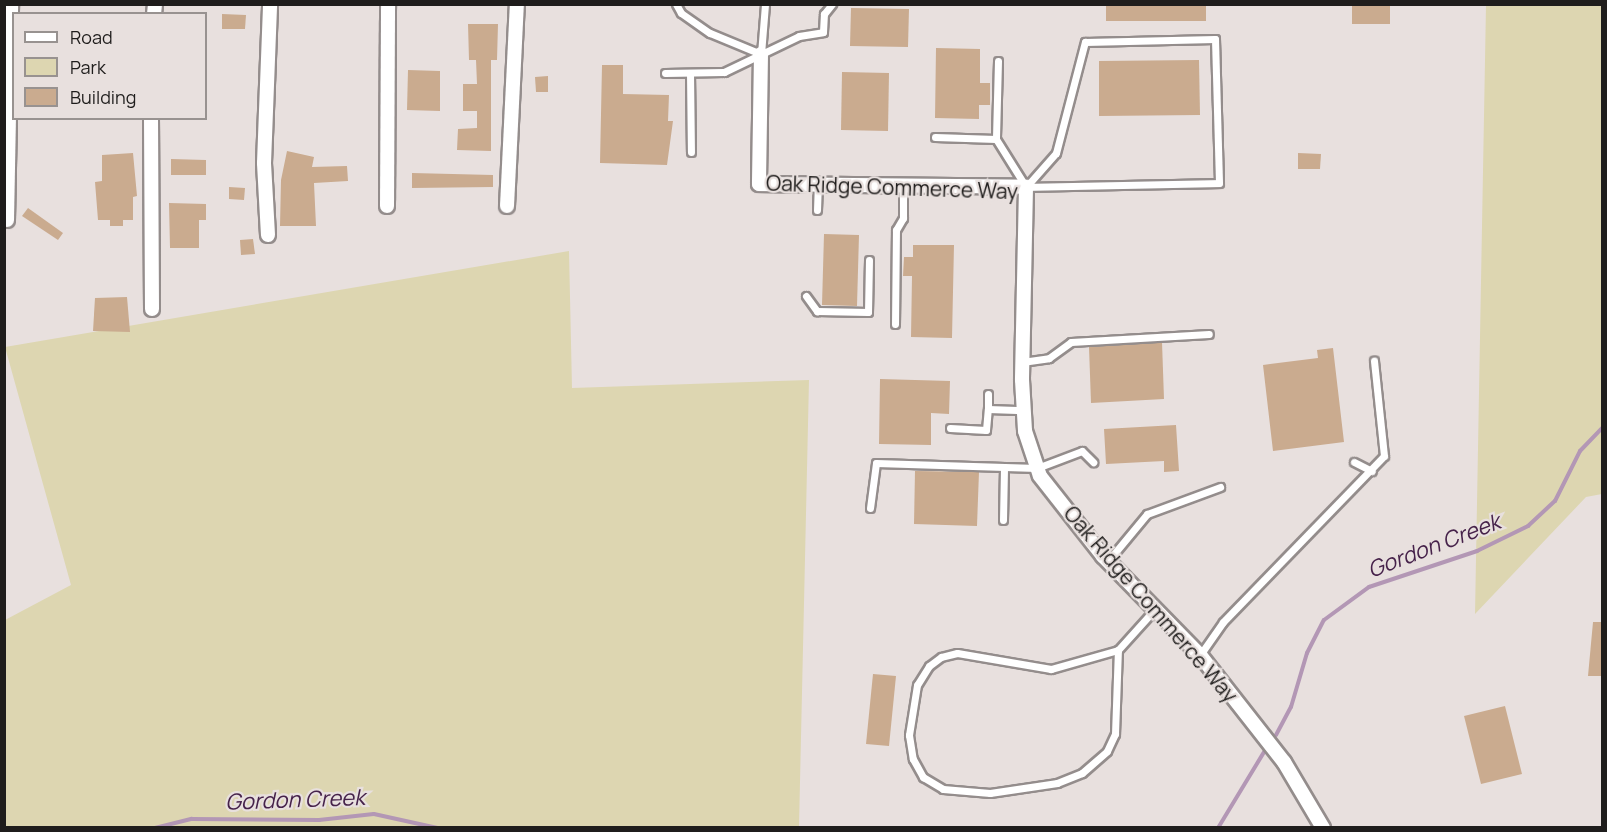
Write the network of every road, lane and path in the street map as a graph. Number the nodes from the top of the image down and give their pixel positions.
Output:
1 (11, 4) edge
2 (270, 4) edge
3 (388, 4) edge
4 (517, 4) edge
5 (676, 4) edge
6 (765, 4) edge
7 (832, 4) edge
8 (760, 54) junction
9 (998, 61) dead end
10 (665, 73) dead end
11 (690, 73) junction
12 (151, 120) edge
13 (935, 137) dead end
14 (996, 139) junction
15 (691, 152) dead end
16 (818, 185) junction
17 (903, 186) junction
18 (1026, 187) junction
19 (387, 206) dead end
20 (507, 206) dead end
21 (817, 210) dead end
22 (7, 220) dead end
23 (268, 235) dead end
24 (869, 260) dead end
25 (806, 296) dead end
26 (152, 309) dead end
27 (895, 324) dead end
28 (1209, 334) dead end
29 (1374, 361) dead end
30 (1022, 362) junction
31 (988, 393) dead end
32 (988, 409) junction
33 (1024, 410) junction
34 (950, 428) dead end
35 (1093, 462) dead end
36 (1354, 462) dead end
37 (1004, 467) junction
38 (1037, 468) junction
39 (1372, 471) junction
40 (1220, 487) dead end
41 (870, 508) dead end
42 (1003, 520) dead end
43 (1108, 561) junction
44 (1155, 609) junction
45 (1118, 650) junction
46 (1200, 655) junction
47 (1323, 828) edge

1 - 22 street
2 - 23 street
3 - 19 street
4 - 20 street
5 - 8 lane
6 - 8 lane
7 - 8 lane
8 - 11 lane
8 - 16 street, Oak Ridge Commerce Way
9 - 14 lane
10 - 11 lane
11 - 15 lane
12 - 26 street
13 - 14 lane
14 - 18 lane
16 - 17 street, Oak Ridge Commerce Way
16 - 21 lane
17 - 18 street, Oak Ridge Commerce Way
17 - 27 lane
18 - 18 lane
18 - 30 street, Oak Ridge Commerce Way
24 - 25 lane
28 - 30 lane
29 - 39 lane
30 - 33 street, Oak Ridge Commerce Way
31 - 32 lane
32 - 33 lane
32 - 34 lane
33 - 38 street, Oak Ridge Commerce Way
35 - 38 lane
36 - 39 lane
37 - 38 lane
37 - 41 lane
37 - 42 lane
38 - 43 street, Oak Ridge Commerce Way
39 - 46 lane
40 - 43 lane
43 - 44 street, Oak Ridge Commerce Way
44 - 45 lane
44 - 46 street, Oak Ridge Commerce Way
45 - 45 lane
46 - 47 street, Oak Ridge Commerce Way

